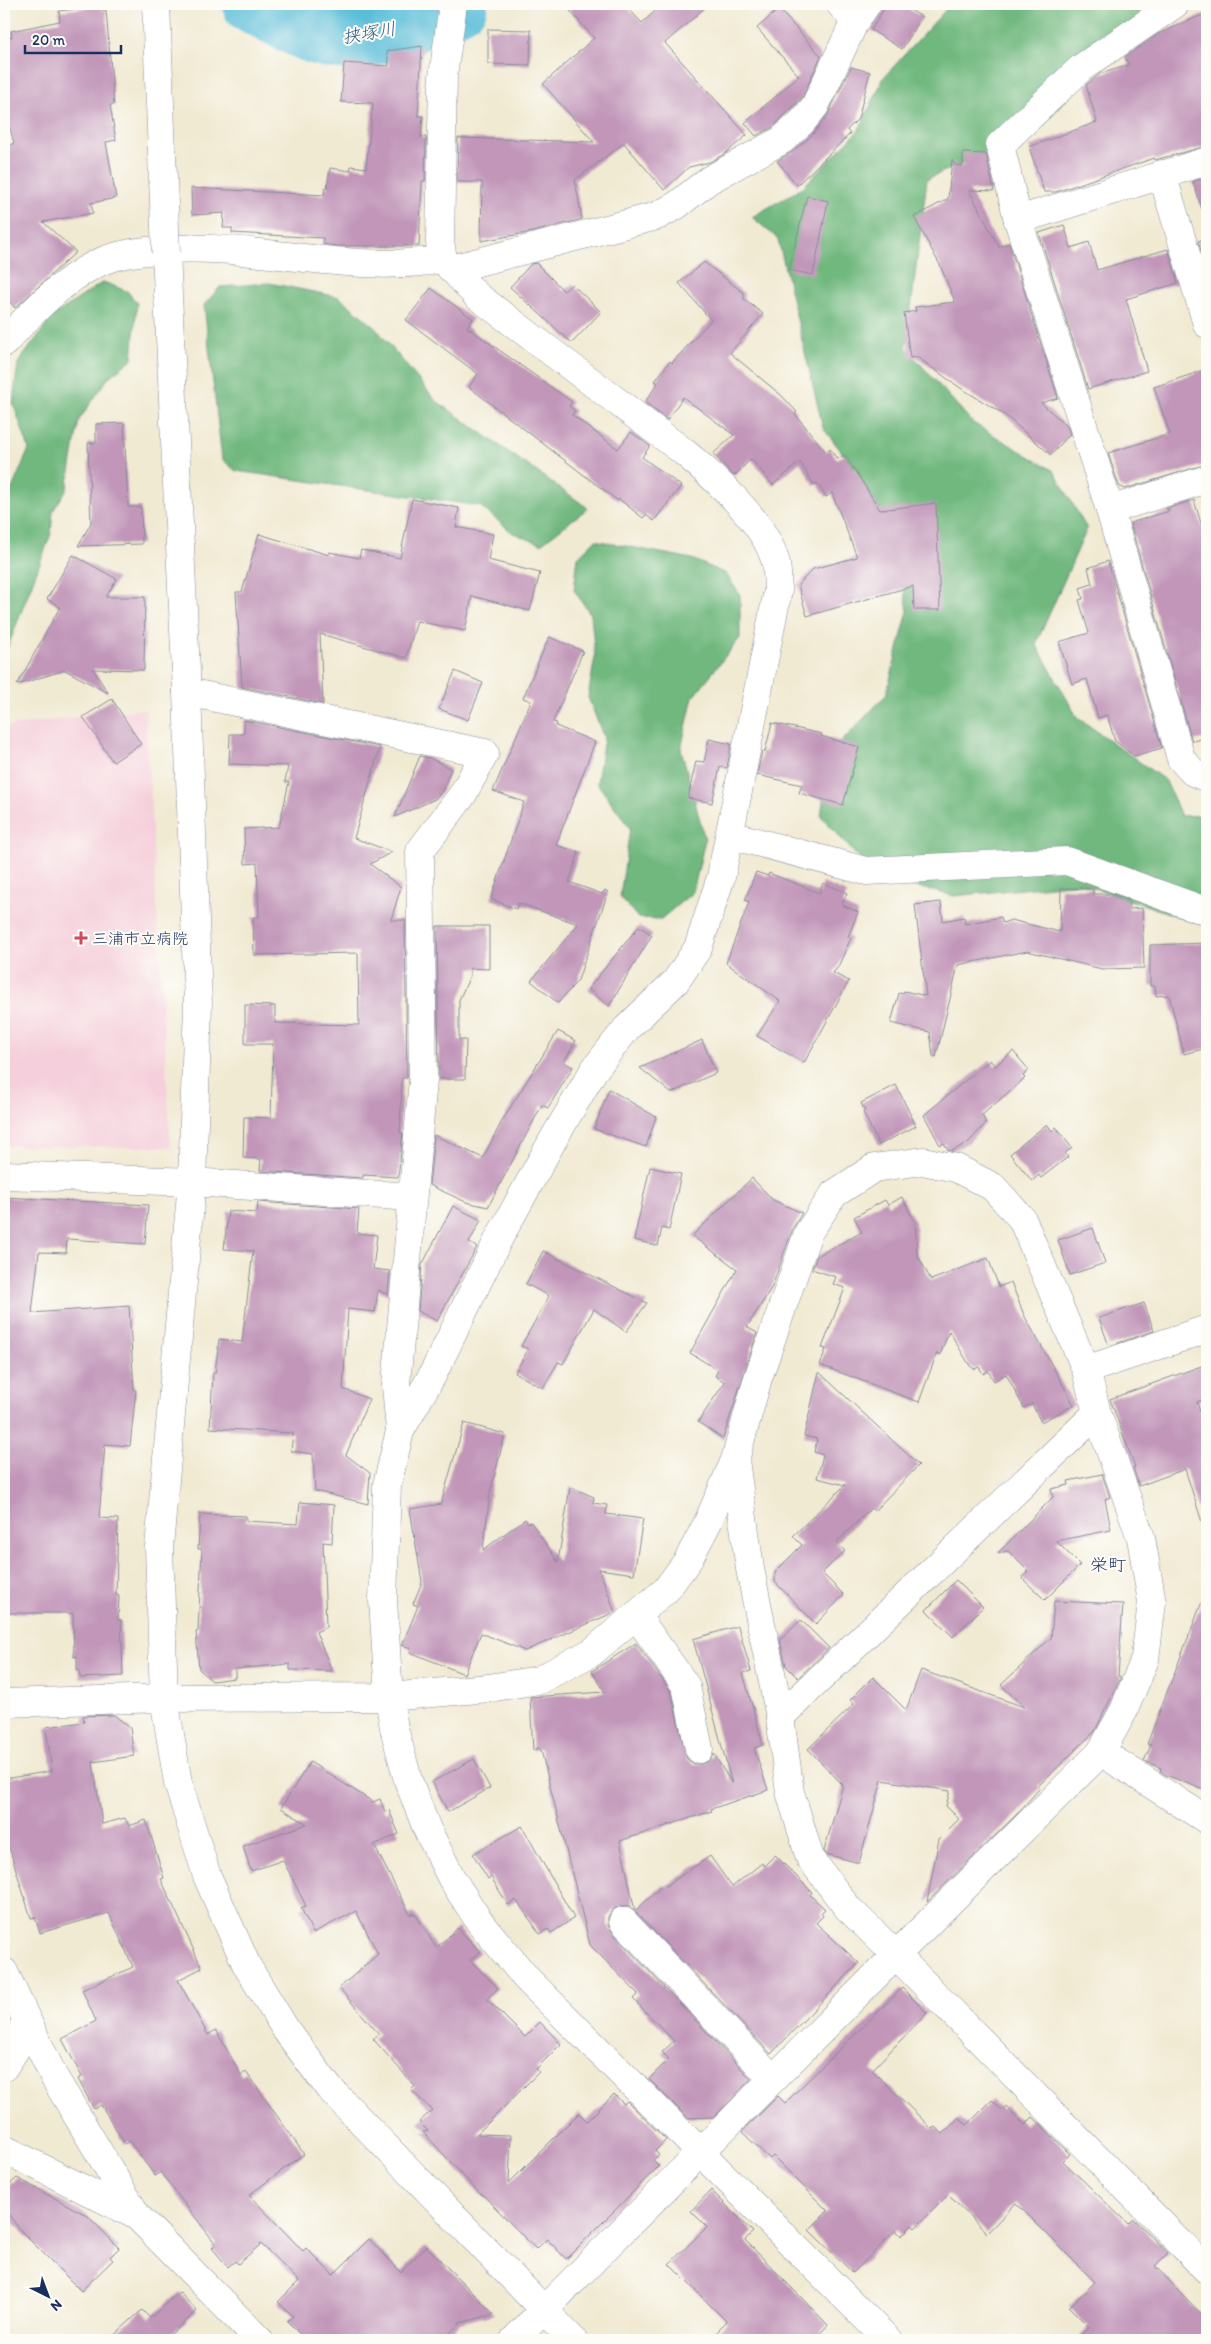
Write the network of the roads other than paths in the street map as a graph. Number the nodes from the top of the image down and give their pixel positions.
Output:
1 (156, 4) edge
2 (453, 4) edge
3 (1174, 4) edge
4 (854, 10) edge
5 (1207, 161) edge
6 (1162, 174) junction
7 (1018, 220) junction
8 (447, 264) junction
9 (1207, 324) edge
10 (4, 344) edge
11 (1207, 479) edge
12 (1110, 510) junction
13 (187, 692) junction
14 (1207, 778) edge
15 (730, 835) junction
16 (1207, 910) edge
17 (4, 1175) edge
18 (192, 1182) junction
19 (411, 1197) junction
20 (1207, 1329) edge
21 (1086, 1370) junction
22 (1097, 1413) junction
23 (400, 1431) junction
24 (736, 1460) junction
25 (636, 1615) junction
26 (389, 1697) junction
27 (164, 1698) junction
28 (4, 1703) edge
29 (780, 1717) junction
30 (699, 1749) dead end
31 (1101, 1752) junction
32 (1207, 1820) edge
33 (623, 1921) dead end
34 (896, 1955) junction
35 (4, 1972) edge
36 (26, 2020) junction
37 (4, 2067) edge
38 (773, 2079) junction
39 (4, 2149) edge
40 (701, 2152) junction
41 (137, 2216) junction
42 (1207, 2270) edge
43 (544, 2310) junction
44 (259, 2340) edge
45 (514, 2340) edge
46 (573, 2340) edge
47 (888, 2340) edge

1 - 13 street, bridge
2 - 8 street
3 - 7 street
4 - 8 street
5 - 6 street
6 - 7 street
6 - 9 street
7 - 12 street
8 - 10 street
8 - 15 street
11 - 12 street
12 - 14 street
13 - 18 street
13 - 19 street
15 - 16 street
15 - 23 street
17 - 18 street
18 - 19 street
18 - 27 street
19 - 23 street
20 - 21 street
21 - 22 street
21 - 24 street
22 - 29 street
22 - 31 street
23 - 26 street
24 - 25 street
24 - 29 street
25 - 26 street
25 - 30 street
26 - 27 street
26 - 40 street
27 - 28 street
27 - 43 street
29 - 34 street
31 - 32 street
31 - 34 street
33 - 38 street
34 - 38 street
34 - 42 street
35 - 36 street
36 - 37 street
36 - 41 street
38 - 40 street
39 - 41 street
40 - 43 street
40 - 47 street
41 - 44 street
43 - 45 street
43 - 46 street

